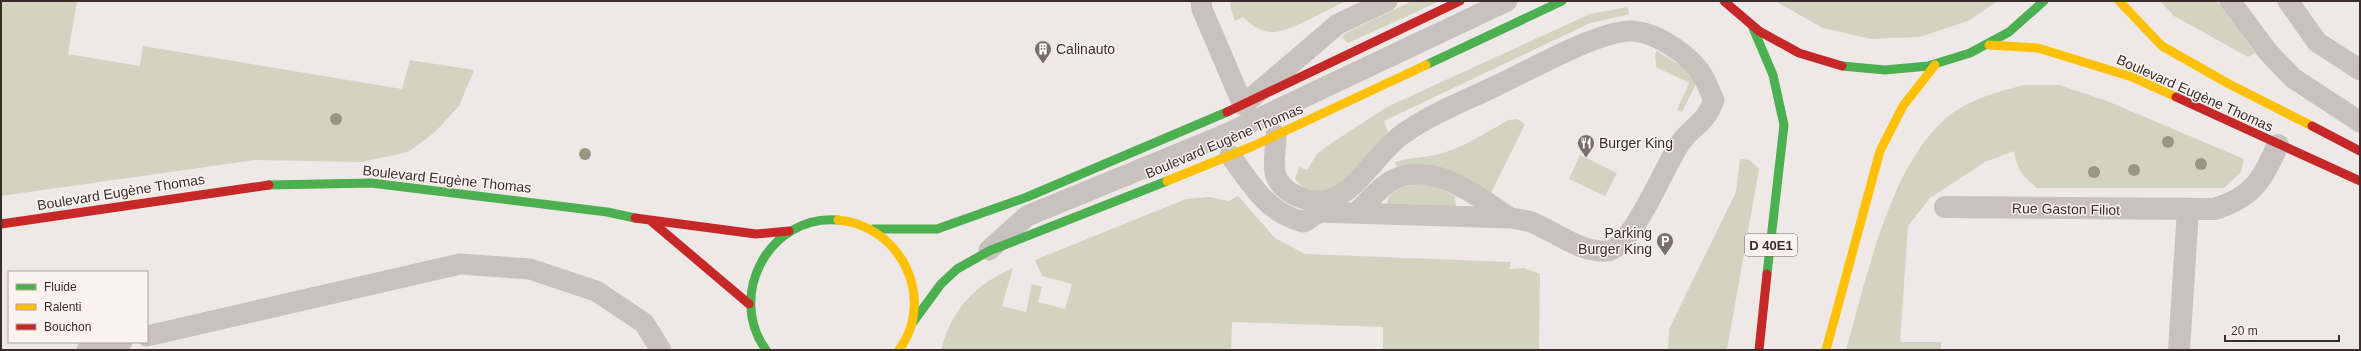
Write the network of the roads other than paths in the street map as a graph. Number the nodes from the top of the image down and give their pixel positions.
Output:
1 (1201, 1) edge
2 (1387, 1) edge
3 (1460, 1) edge
4 (1507, 1) edge
5 (1562, 1) edge
6 (1724, 1) edge
7 (2044, 1) edge
8 (2119, 1) edge
9 (2230, 1) edge
10 (2288, 1) edge
11 (1752, 26) junction
12 (1989, 45) junction
13 (1935, 65) junction
14 (2360, 69) edge
15 (1243, 105) junction
16 (2360, 122) edge
17 (1276, 135) junction
18 (2278, 146) junction
19 (2360, 151) edge
20 (1230, 155) junction
21 (2360, 181) edge
22 (1945, 207) dead end
23 (2188, 210) junction
24 (1356, 213) junction
25 (1511, 218) junction
26 (651, 221) junction
27 (1, 224) edge
28 (873, 229) junction
29 (789, 230) junction
30 (989, 251) junction
31 (750, 304) junction
32 (913, 322) junction
33 (148, 336) edge
34 (118, 343) edge
35 (902, 348) edge
36 (87, 350) edge
37 (661, 350) edge
38 (766, 350) edge
39 (1759, 350) edge
40 (1826, 350) edge
41 (2179, 350) edge

1 - 15 lane
2 - 15 lane
3 - 15 main road, Boulevard Eugène Thomas
4 - 30 lane
5 - 17 main road, Boulevard Eugène Thomas
6 - 11 main road
7 - 12 main road
8 - 19 main road, Boulevard Eugène Thomas
9 - 16 lane
10 - 14 lane
11 - 13 main road
11 - 39 main road, D 40E1
12 - 13 main road
12 - 18 main road, Boulevard Eugène Thomas
13 - 40 main road
15 - 28 main road, Boulevard Eugène Thomas
17 - 20 main road, Boulevard Eugène Thomas
17 - 25 lane
18 - 21 main road, Boulevard Eugène Thomas
18 - 23 street, Rue Gaston Filiot
20 - 24 lane
20 - 30 main road, Boulevard Eugène Thomas
22 - 23 street, Rue Gaston Filiot
23 - 41 street
24 - 25 lane
24 - 25 lane
26 - 27 main road, Boulevard Eugène Thomas
26 - 29 main road, Boulevard Eugène Thomas
26 - 31 main road, Boulevard Eugène Thomas
28 - 29 main road
28 - 32 main road
29 - 31 main road
30 - 32 main road, Boulevard Eugène Thomas
31 - 38 main road
32 - 35 main road
33 - 37 lane
34 - 36 lane

